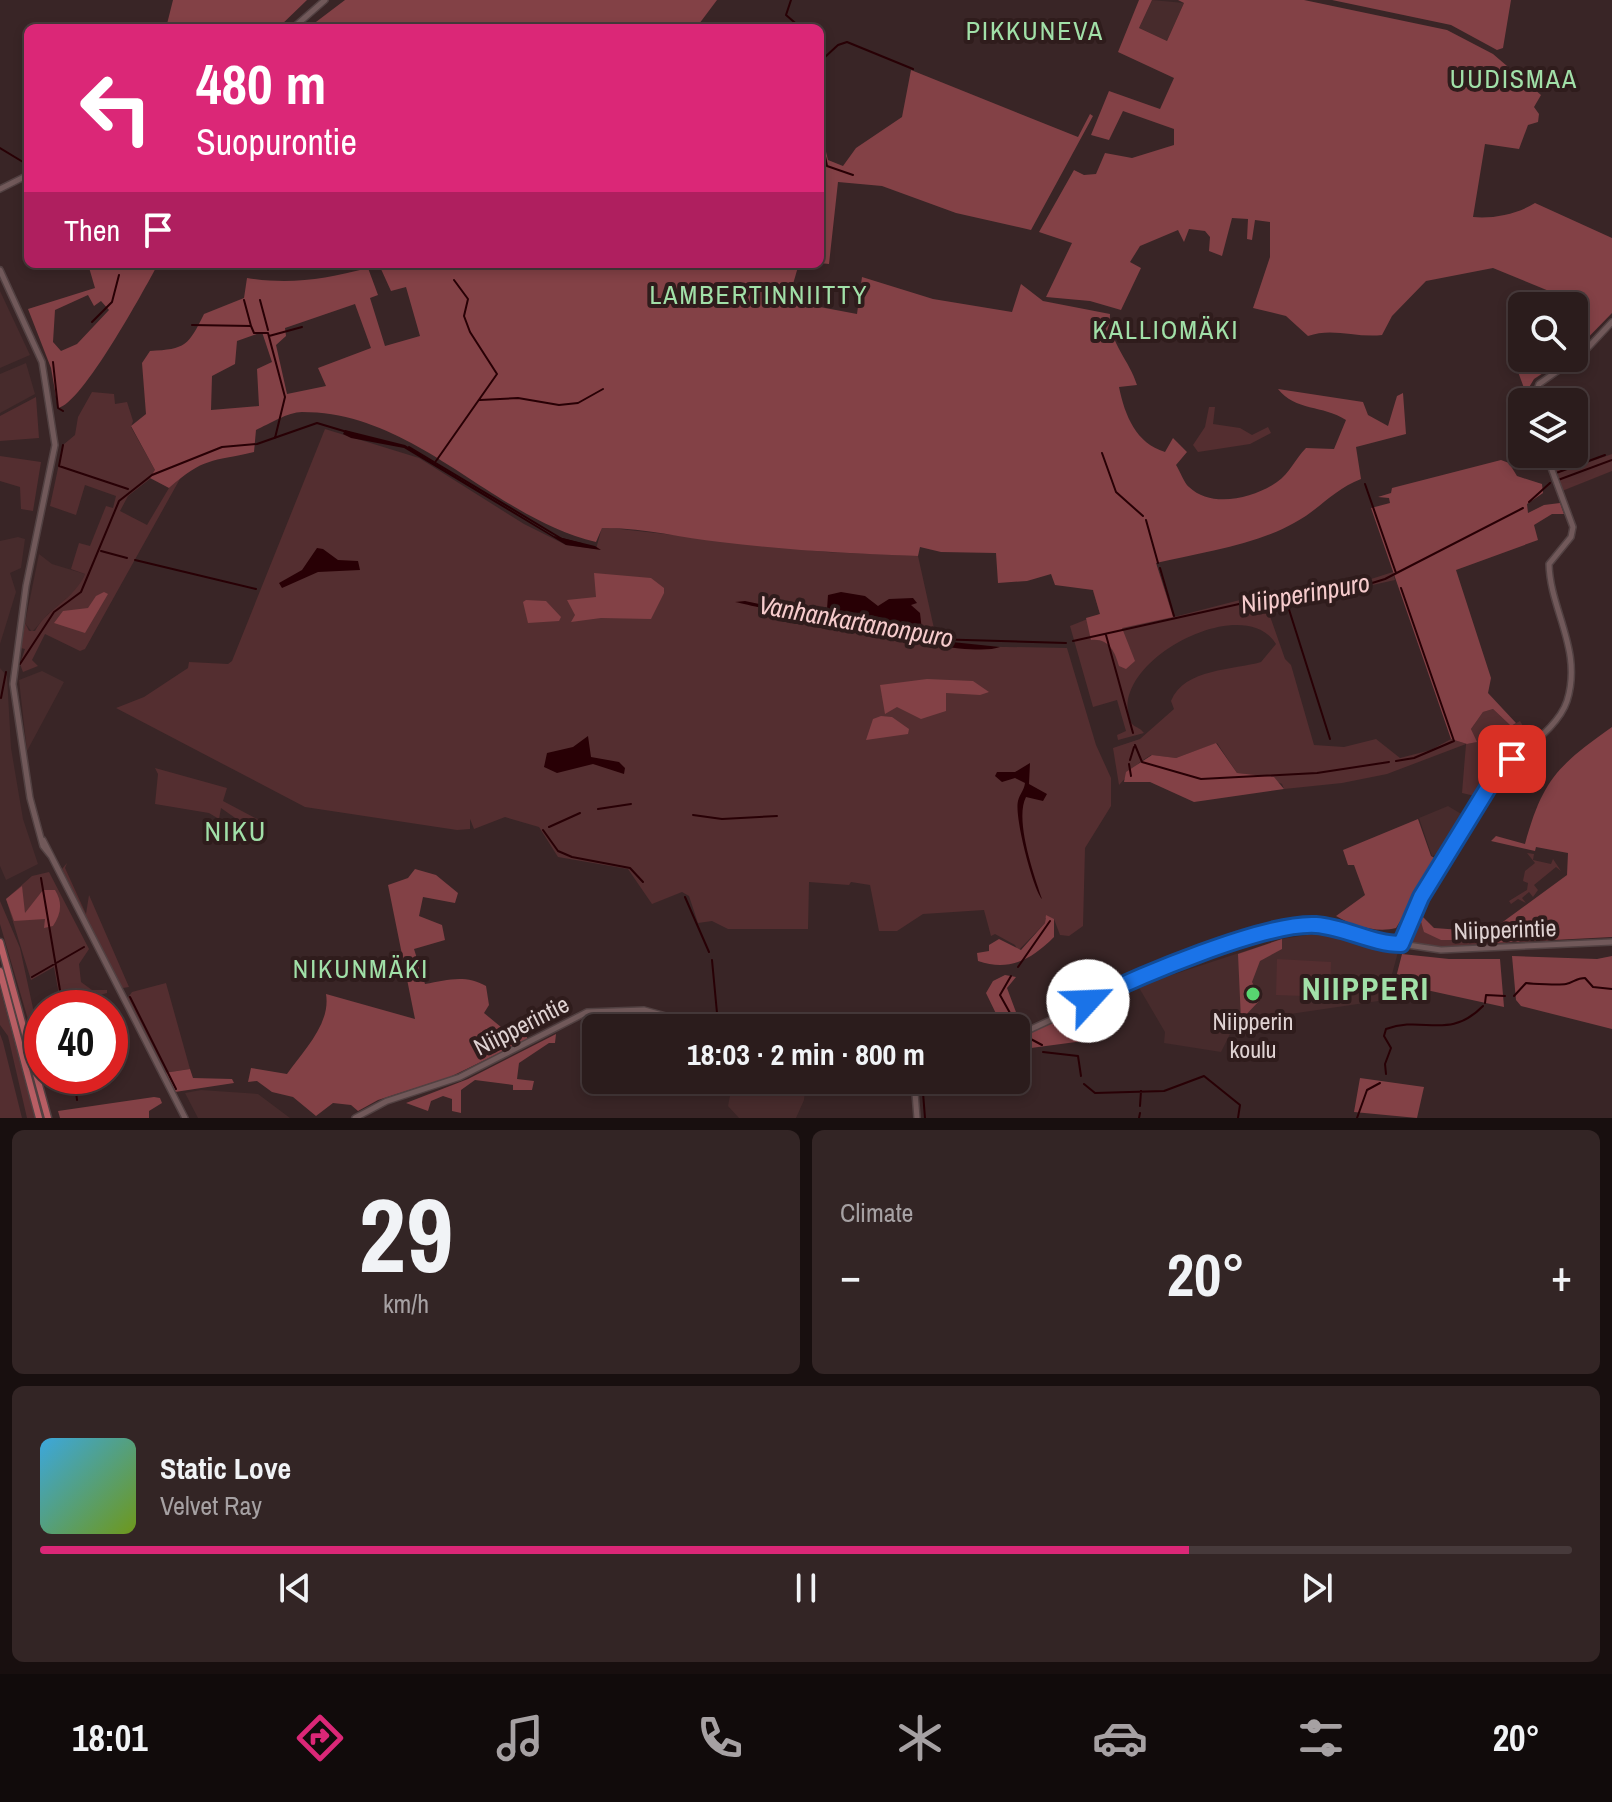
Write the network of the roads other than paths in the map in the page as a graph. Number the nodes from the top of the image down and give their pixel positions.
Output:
1 (325, 0) edge
2 (298, 24) edge
3 (24, 177) edge
4 (0, 187) edge
5 (0, 270) edge
6 (1612, 322) edge
7 (1536, 388) edge
8 (1551, 468) edge
9 (0, 942) edge
10 (1612, 942) edge
11 (1401, 944) junction
12 (0, 971) edge
13 (583, 1014) edge
14 (658, 1014) edge
15 (582, 1015) edge
16 (1030, 1030) edge
17 (915, 1094) edge
18 (185, 1117) edge
19 (39, 1118) edge
20 (48, 1118) edge
21 (355, 1118) edge
22 (917, 1118) edge

1 - 2 street
3 - 4 street
5 - 18 street
6 - 7 street
8 - 11 street
9 - 20 highway
10 - 11 street, Niipperintie
11 - 16 street, Niipperintie
12 - 19 highway
13 - 14 street, Niipperintie
15 - 21 street, Niipperintie
17 - 22 street

